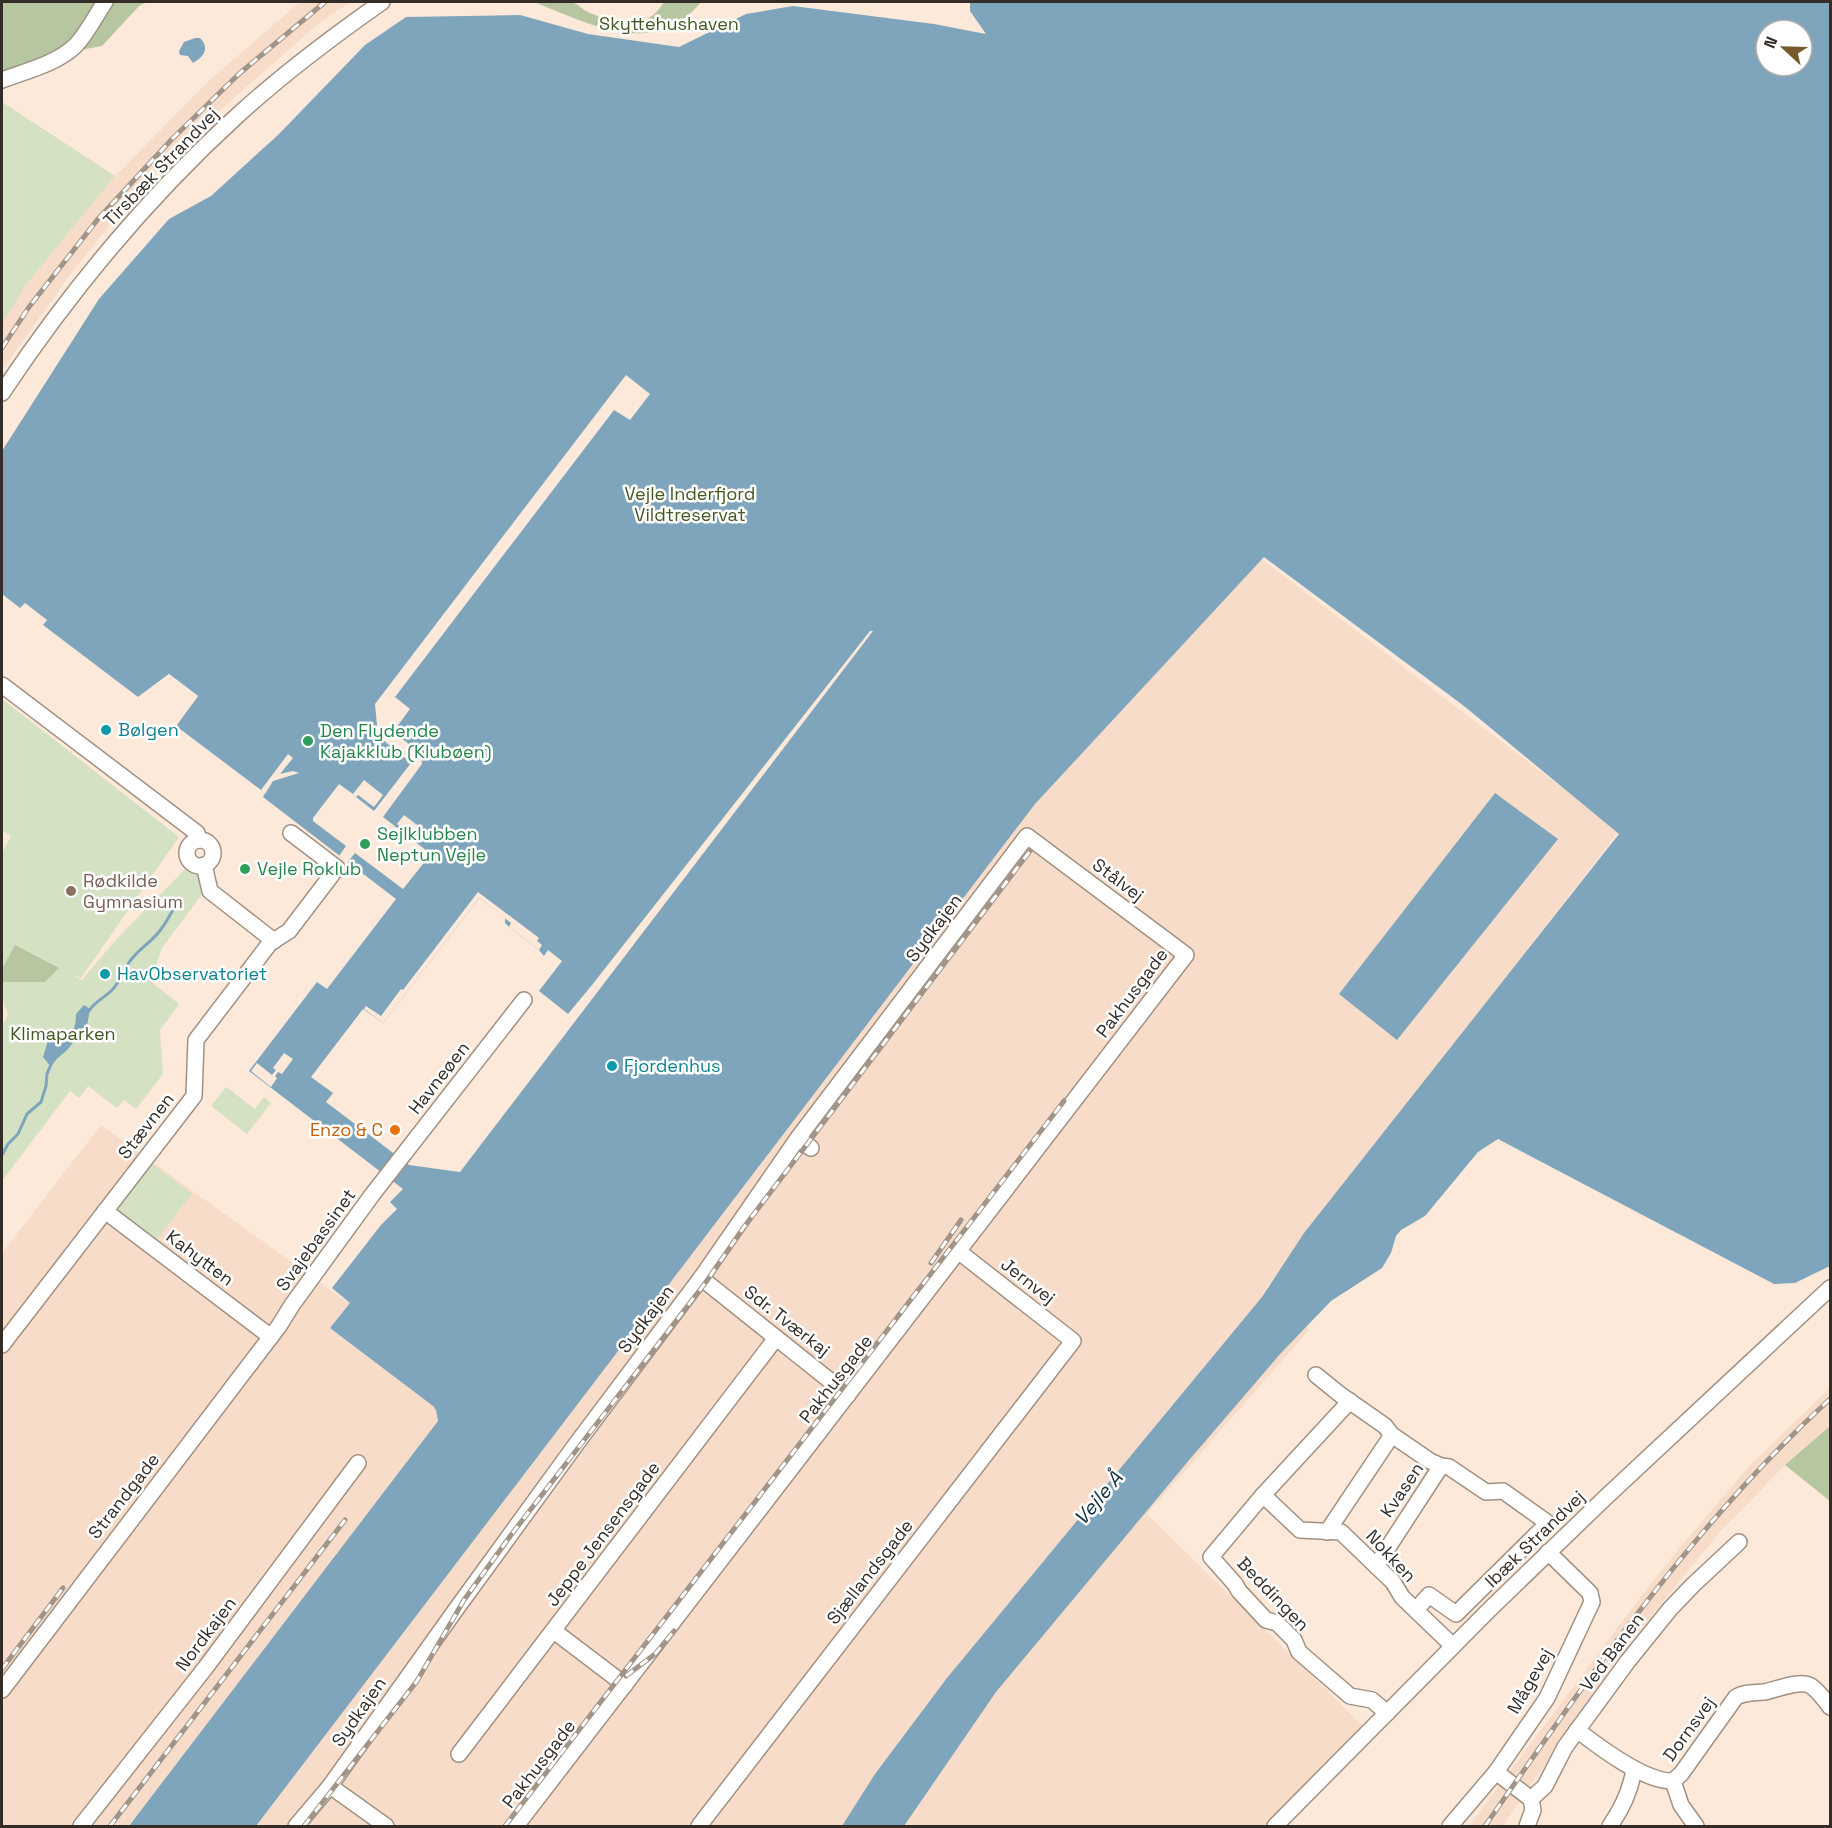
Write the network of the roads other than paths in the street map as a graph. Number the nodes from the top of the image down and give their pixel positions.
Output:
1 (105, 2) edge
2 (382, 2) edge
3 (2, 80) edge
4 (2, 393) edge
5 (2, 685) edge
6 (291, 833) dead end
7 (1027, 836) joint
8 (274, 940) junction
9 (1186, 954) joint
10 (524, 1000) dead end
11 (798, 1138) junction
12 (811, 1148) dead end
13 (386, 1179) joint
14 (105, 1211) junction
15 (958, 1251) junction
16 (701, 1278) junction
17 (1830, 1288) edge
18 (275, 1331) junction
19 (776, 1338) junction
20 (1073, 1341) joint
21 (2, 1345) edge
22 (1316, 1375) dead end
23 (848, 1395) junction
24 (1350, 1401) junction
25 (1392, 1435) junction
26 (358, 1463) dead end
27 (1441, 1466) junction
28 (1263, 1495) junction
29 (1327, 1532) junction
30 (1739, 1542) dead end
31 (1548, 1552) junction
32 (1376, 1566) junction
33 (1416, 1610) junction
34 (554, 1631) junction
35 (1453, 1646) junction
36 (625, 1685) junction
37 (2, 1690) edge
38 (1830, 1707) edge
39 (1387, 1713) junction
40 (1577, 1730) junction
41 (459, 1754) dead end
42 (1634, 1769) junction
43 (1496, 1772) junction
44 (1673, 1781) junction
45 (330, 1786) junction
46 (1531, 1799) junction
47 (81, 1827) edge
48 (296, 1827) edge
49 (386, 1827) edge
50 (516, 1827) edge
51 (699, 1827) edge
52 (1275, 1827) edge
53 (1450, 1827) edge
54 (1527, 1827) edge
55 (1610, 1827) edge
56 (1696, 1827) edge

1 - 3 street
2 - 4 street, Tirsbæk Strandvej
5 - 8 street
6 - 8 street, Stævnen
7 - 9 street, Stålvej
7 - 11 street, Sydkajen
8 - 14 street, Stævnen
9 - 15 street, Pakhusgade
10 - 13 street, Havneøen
11 - 12 street
11 - 16 street, Sydkajen
13 - 18 street, Svajebassinet
14 - 18 street, Kahytten
14 - 21 street, Stævnen
15 - 20 street, Jernvej
15 - 23 street, Pakhusgade
16 - 19 street, Sdr. Tværkaj
16 - 45 street, Sydkajen
17 - 31 street, Ibæk Strandvej
18 - 37 street, Strandgade
19 - 23 street, Sdr. Tværkaj
19 - 34 street, Jeppe Jensensgade
20 - 51 street, Sjællandsgade
22 - 24 street, Kvasen
23 - 36 street, Pakhusgade
24 - 25 street, Kvasen
24 - 28 street, Beddingen
25 - 27 street, Kvasen
25 - 29 street
26 - 47 street, Nordkajen
27 - 32 street, Kvasen
27 - 33 street, Kvasen
28 - 29 street, Nokken
28 - 39 street, Beddingen
29 - 32 street, Nokken
30 - 40 street, Ved Banen
31 - 35 street, Ibæk Strandvej
31 - 43 street, Mågevej
32 - 33 street, Nokken
33 - 35 street, Nokken
34 - 36 street
34 - 41 street, Jeppe Jensensgade
35 - 39 street, Ibæk Strandvej
36 - 50 street, Pakhusgade
38 - 44 street, Dornsvej
39 - 52 street, Ibæk Strandvej
40 - 42 street
40 - 46 street, Ved Banen
42 - 44 street
42 - 55 street
43 - 46 street
43 - 53 street, Mågevej
44 - 56 street
45 - 48 street, Sydkajen
45 - 49 street
46 - 54 street

